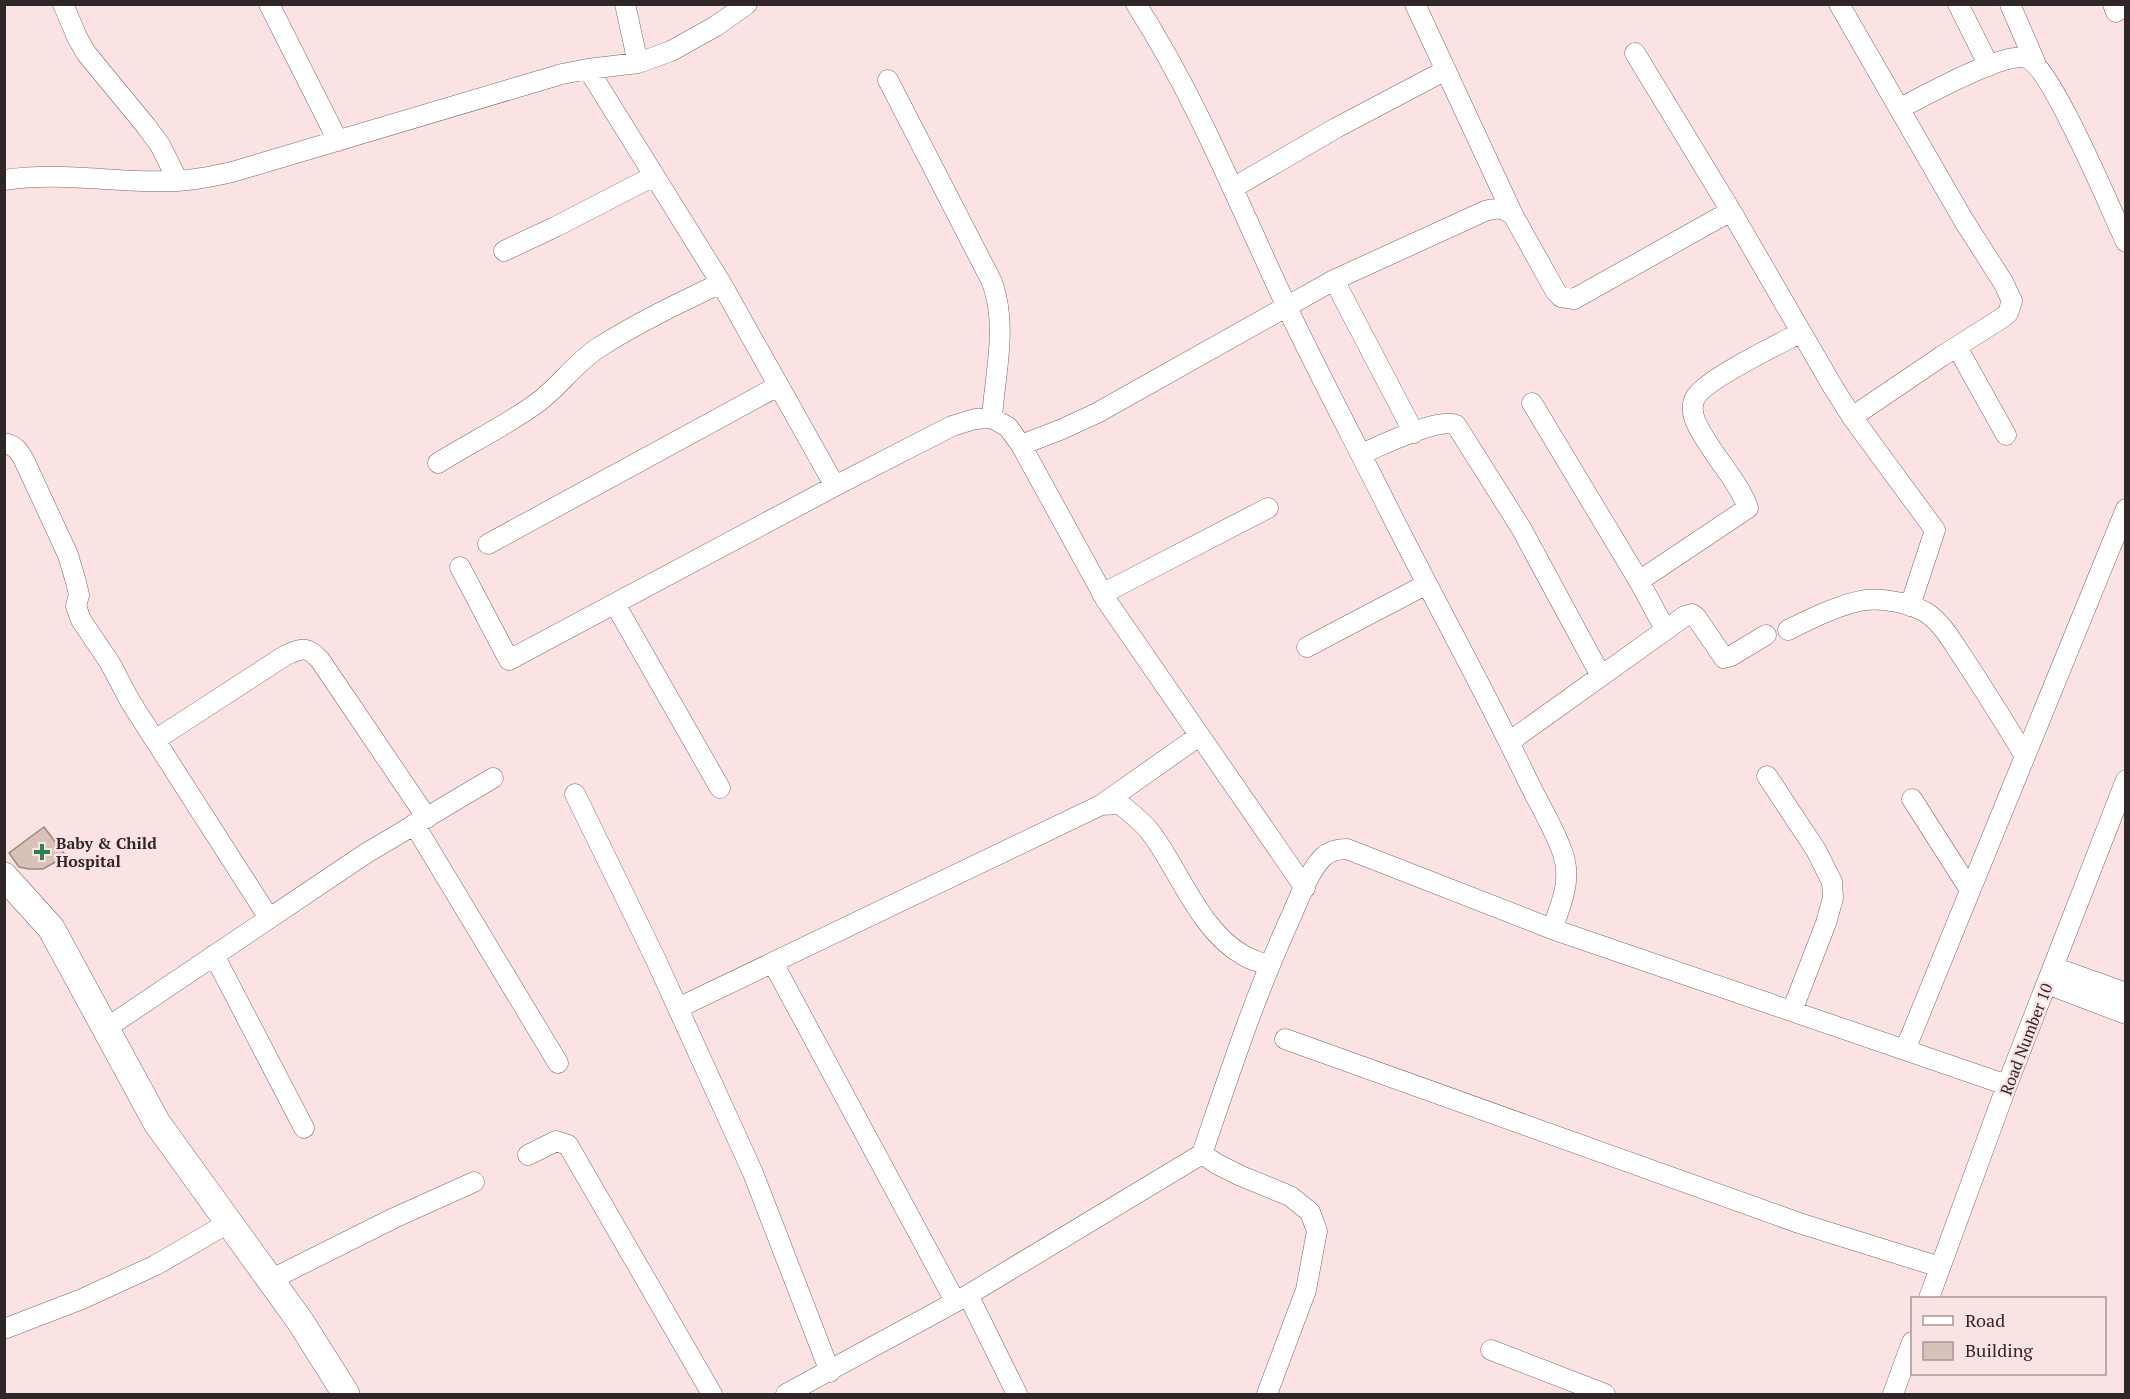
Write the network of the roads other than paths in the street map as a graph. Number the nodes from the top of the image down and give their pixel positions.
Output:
1 (63, 4) edge
2 (269, 4) edge
3 (625, 4) edge
4 (747, 4) edge
5 (1136, 4) edge
6 (1415, 4) edge
7 (1839, 4) edge
8 (1958, 4) edge
9 (2010, 4) edge
10 (1635, 52) dead end
11 (2035, 62) junction
12 (638, 63) junction
13 (1989, 66) junction
14 (588, 69) junction
15 (1446, 70) junction
16 (888, 80) dead end
17 (1900, 108) junction
18 (338, 141) junction
19 (654, 176) junction
20 (4, 180) edge
21 (178, 181) junction
22 (1233, 188) junction
23 (1731, 211) junction
24 (1513, 215) junction
25 (2126, 242) edge
26 (504, 251) dead end
27 (1334, 280) junction
28 (721, 283) junction
29 (1286, 306) junction
30 (1800, 333) junction
31 (1957, 347) junction
32 (778, 386) junction
33 (1532, 403) dead end
34 (992, 417) junction
35 (1852, 417) junction
36 (1414, 433) junction
37 (2006, 435) dead end
38 (4, 443) edge
39 (1021, 445) junction
40 (1361, 454) junction
41 (438, 462) dead end
42 (835, 486) junction
43 (1268, 508) dead end
44 (2126, 509) edge
45 (488, 544) dead end
46 (460, 567) dead end
47 (1639, 581) junction
48 (1427, 584) junction
49 (1102, 594) junction
50 (615, 604) junction
51 (1910, 606) junction
52 (1665, 629) junction
53 (1788, 630) dead end
54 (1766, 635) dead end
55 (1307, 647) dead end
56 (1601, 676) junction
57 (1199, 736) junction
58 (154, 740) junction
59 (1509, 742) junction
60 (2025, 756) junction
61 (1767, 776) dead end
62 (493, 778) dead end
63 (2126, 780) edge
64 (720, 788) dead end
65 (576, 794) dead end
66 (1912, 799) dead end
67 (1101, 805) junction
68 (420, 821) junction
69 (4, 876) edge
70 (1305, 888) junction
71 (1970, 890) junction
72 (269, 918) junction
73 (1552, 929) junction
74 (214, 955) junction
75 (773, 963) junction
76 (1269, 966) junction
77 (2050, 976) junction
78 (2125, 1006) edge
79 (678, 1008) junction
80 (1792, 1011) junction
81 (105, 1029) junction
82 (1285, 1039) dead end
83 (1905, 1050) junction
84 (558, 1063) dead end
85 (2007, 1085) junction
86 (304, 1128) dead end
87 (1202, 1154) junction
88 (528, 1155) dead end
89 (474, 1182) dead end
90 (228, 1223) junction
91 (1941, 1267) junction
92 (270, 1280) junction
93 (1930, 1297) edge
94 (961, 1298) junction
95 (4, 1329) edge
96 (1911, 1345) edge
97 (1491, 1350) dead end
98 (830, 1372) junction
99 (346, 1395) edge
100 (712, 1395) edge
101 (786, 1395) edge
102 (1017, 1395) edge
103 (1267, 1395) edge
104 (1605, 1395) edge
105 (1893, 1395) edge

1 - 21 street
2 - 18 street
3 - 12 street
4 - 12 street
5 - 22 street
6 - 15 street
7 - 17 street
8 - 13 street
9 - 11 street
10 - 23 street
11 - 13 street
11 - 25 street
12 - 14 street
13 - 17 street
14 - 18 street
14 - 19 street
15 - 22 street
15 - 24 street
16 - 34 street
17 - 31 street
18 - 21 street
19 - 26 street
19 - 28 street
20 - 21 street
22 - 29 street
23 - 24 street
23 - 30 street
24 - 27 street
27 - 29 street
27 - 36 street
28 - 32 street
28 - 41 street
29 - 39 street
29 - 40 street
30 - 35 street
30 - 47 street
31 - 35 street
31 - 37 street
32 - 42 street
32 - 45 street
33 - 47 street
34 - 39 street
34 - 42 street
35 - 51 street
36 - 40 street
36 - 56 street
38 - 58 street
39 - 49 street
40 - 48 street
42 - 50 street
43 - 49 street
44 - 60 street
46 - 50 street
47 - 52 street
48 - 55 street
48 - 59 street
49 - 57 street
50 - 64 street
51 - 53 street
51 - 60 street
52 - 54 street
52 - 56 street
56 - 59 street
57 - 67 street
57 - 70 street
58 - 68 street
58 - 72 street
59 - 73 street
60 - 71 street
61 - 80 street
62 - 68 street
63 - 77 street, Road Number 10
65 - 79 street
66 - 71 street
67 - 75 street
67 - 76 street
68 - 72 street
68 - 84 street
69 - 81 street
70 - 73 street
70 - 76 street
71 - 83 street
72 - 74 street
73 - 80 street
74 - 81 street
74 - 86 street
75 - 79 street
75 - 94 street
76 - 87 street
77 - 78 street
77 - 85 street, Road Number 10
79 - 98 street
80 - 83 street
81 - 90 street
82 - 91 street
83 - 85 street
85 - 91 street, Road Number 10
87 - 94 street
87 - 103 street
88 - 100 street
89 - 92 street
90 - 92 street
90 - 95 street
91 - 93 street, Road Number 10
92 - 99 street
94 - 98 street
94 - 102 street
96 - 105 street
97 - 104 street
98 - 101 street

